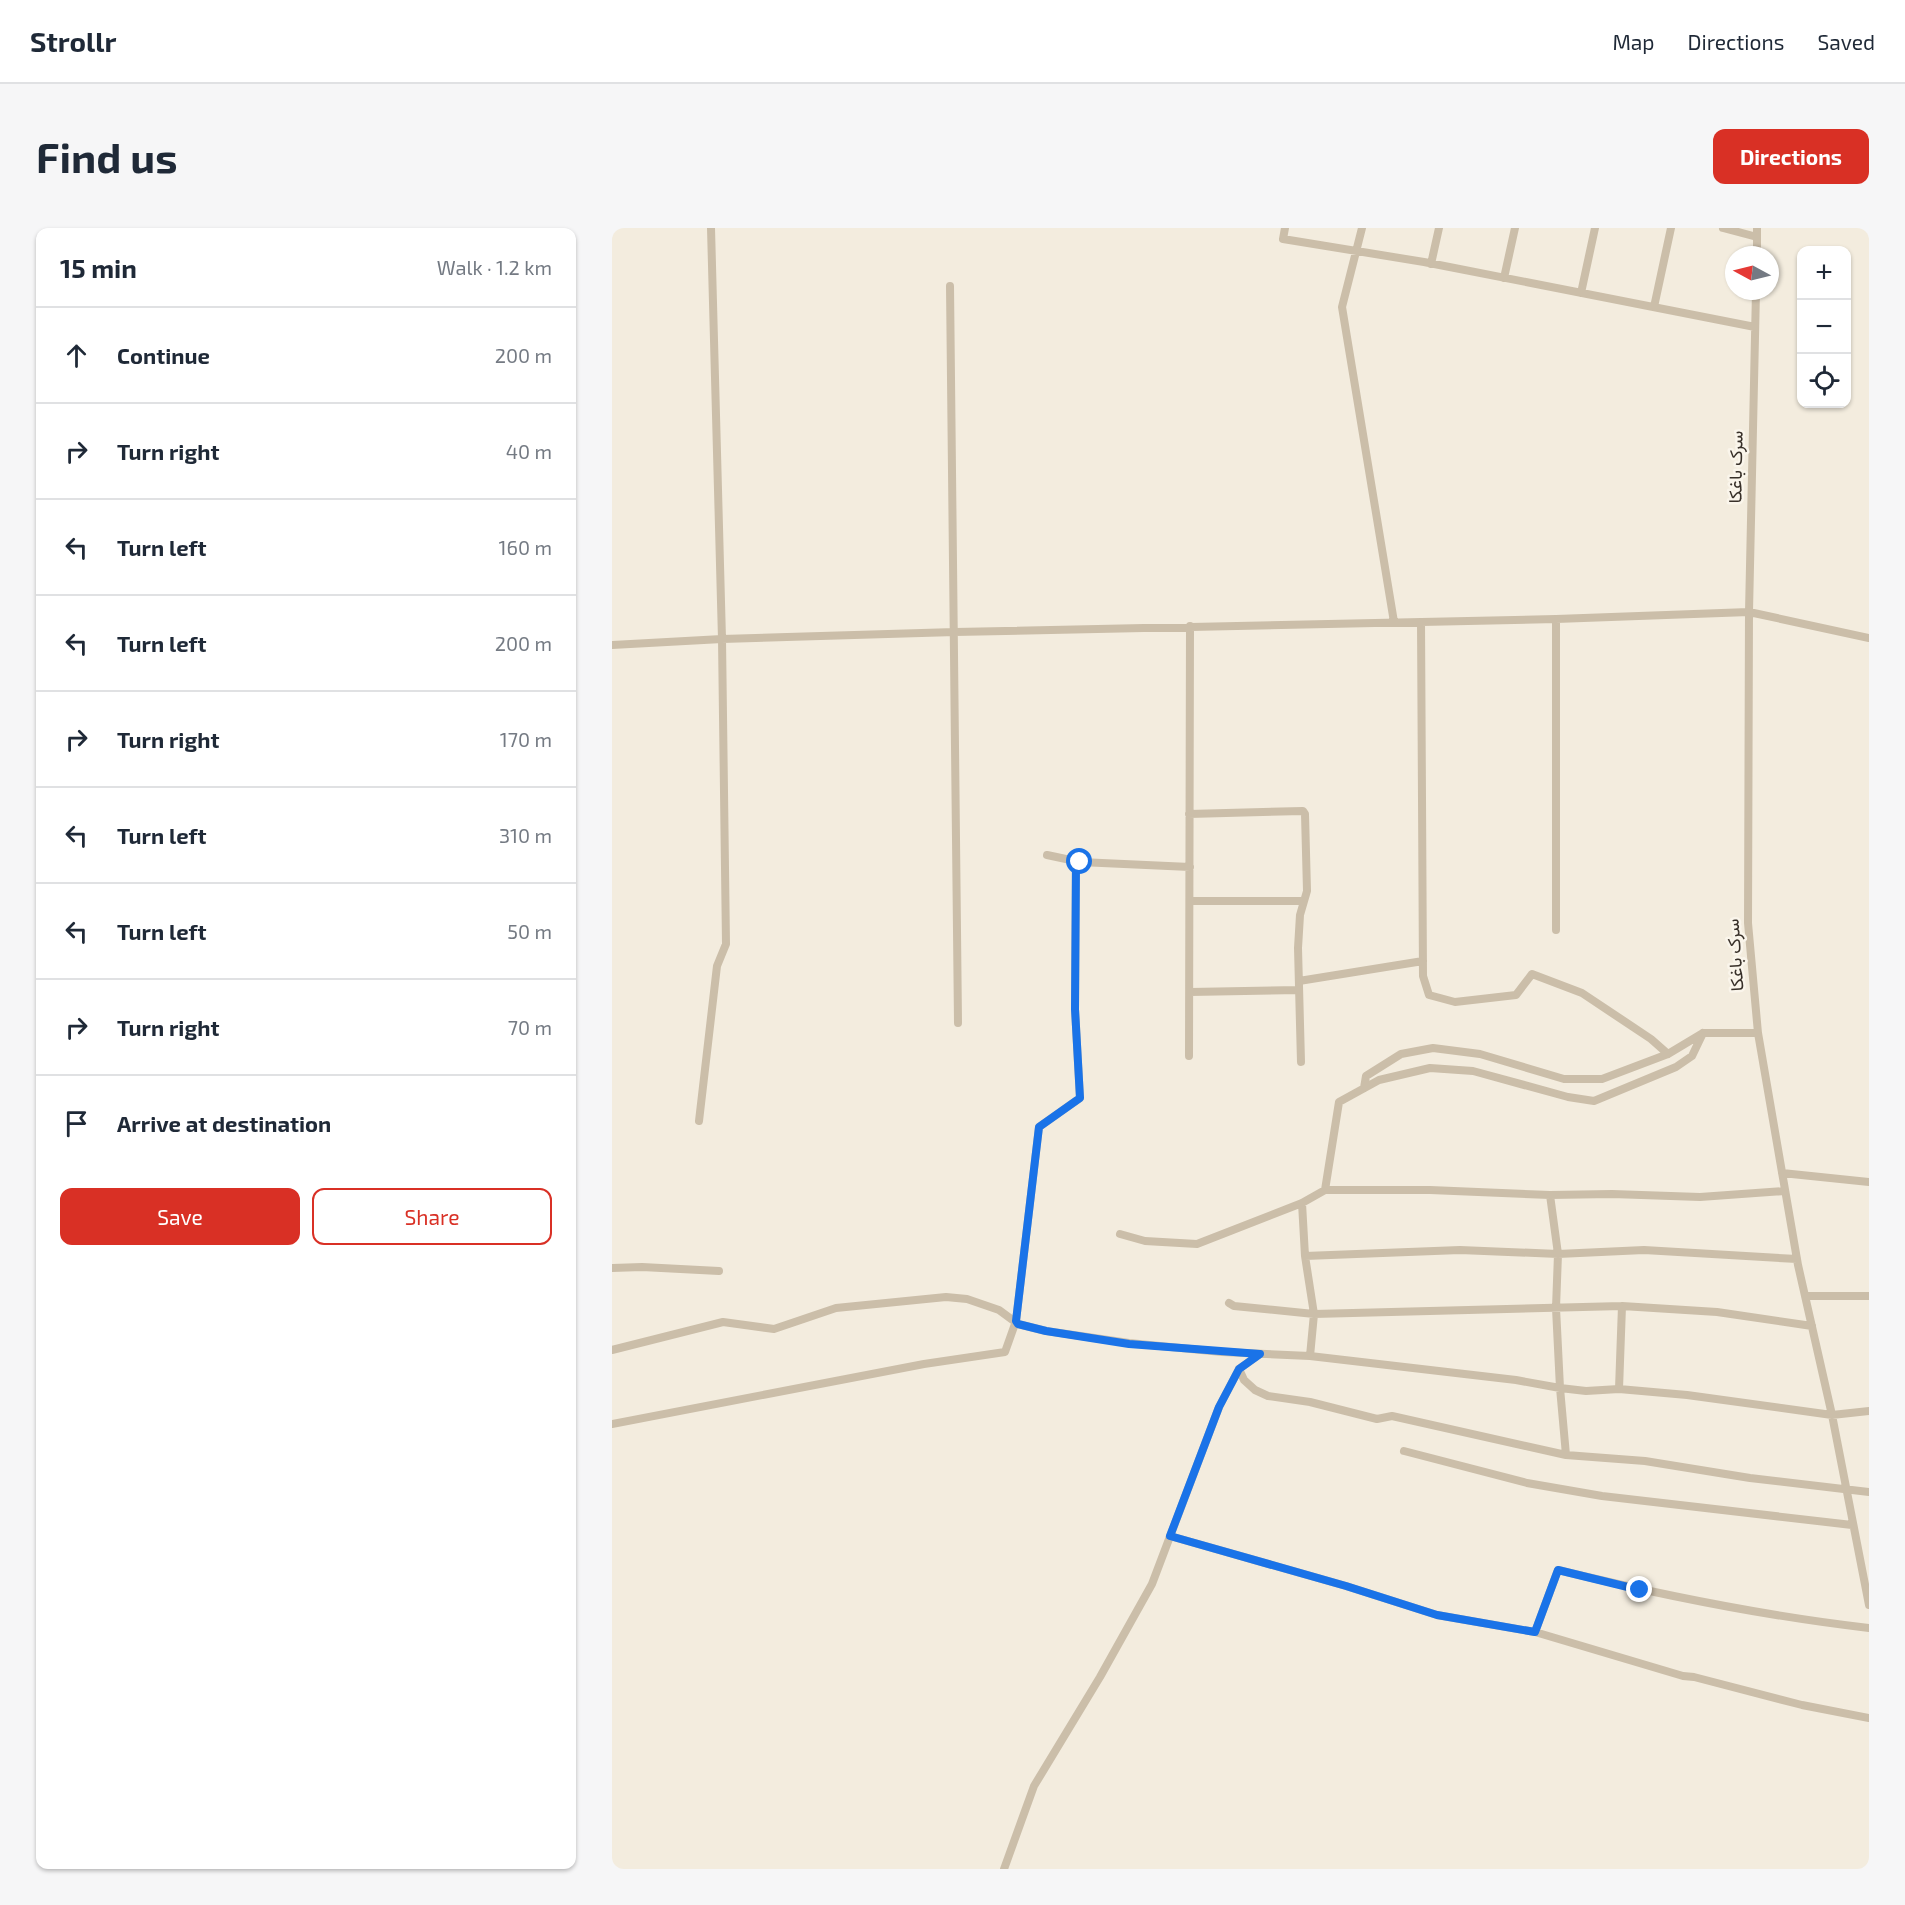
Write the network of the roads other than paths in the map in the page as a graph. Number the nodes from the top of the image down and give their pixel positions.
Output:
1 (711, 228) edge
2 (1285, 228) edge
3 (1362, 228) edge
4 (1439, 228) edge
5 (1515, 228) edge
6 (1595, 228) edge
7 (1671, 228) edge
8 (1723, 228) edge
9 (1757, 233) edge
10 (1358, 251) junction
11 (1431, 264) junction
12 (1504, 278) junction
13 (950, 286) dead end
14 (1581, 293) junction
15 (1756, 300) edge
16 (1654, 307) junction
17 (1755, 327) junction
18 (1749, 612) junction
19 (1556, 620) junction
20 (1394, 622) junction
21 (1420, 622) junction
22 (1190, 626) junction
23 (955, 632) junction
24 (1869, 638) edge
25 (722, 639) junction
26 (612, 645) edge
27 (1189, 814) junction
28 (1047, 855) dead end
29 (1076, 860) junction
30 (1190, 867) junction
31 (1190, 901) junction
32 (1304, 901) junction
33 (1556, 930) dead end
34 (1423, 961) junction
35 (1299, 986) junction
36 (1190, 992) junction
37 (958, 1023) dead end
38 (1703, 1033) junction
39 (1758, 1033) junction
40 (1668, 1054) junction
41 (1189, 1056) dead end
42 (1301, 1062) dead end
43 (1364, 1088) junction
44 (699, 1121) dead end
45 (1782, 1173) junction
46 (1869, 1182) edge
47 (1325, 1190) junction
48 (1785, 1191) junction
49 (1550, 1195) junction
50 (1302, 1203) junction
51 (1120, 1234) dead end
52 (1558, 1254) junction
53 (1305, 1256) junction
54 (1797, 1258) junction
55 (612, 1268) edge
56 (719, 1271) dead end
57 (1804, 1296) junction
58 (1869, 1296) edge
59 (1229, 1303) dead end
60 (1622, 1306) junction
61 (1556, 1308) junction
62 (1314, 1314) junction
63 (1016, 1321) junction
64 (1812, 1326) junction
65 (612, 1350) edge
66 (1260, 1354) junction
67 (1310, 1356) junction
68 (1239, 1369) junction
69 (1560, 1388) junction
70 (1619, 1389) junction
71 (1869, 1411) edge
72 (1832, 1415) junction
73 (612, 1424) edge
74 (1404, 1451) dead end
75 (1566, 1455) junction
76 (1846, 1489) junction
77 (1869, 1492) edge
78 (1852, 1525) junction
79 (1170, 1536) junction
80 (1869, 1605) edge
81 (1869, 1628) edge
82 (1535, 1632) junction
83 (1869, 1718) edge
84 (1004, 1869) edge

1 - 25 street
2 - 10 street
3 - 10 street
4 - 11 street
5 - 12 street
6 - 14 street
7 - 16 street
8 - 9 street
10 - 11 street
10 - 20 street
11 - 12 street
12 - 14 street
13 - 23 street
14 - 16 street
15 - 17 street, سرک باغکا
16 - 17 street
17 - 18 street, سرک باغکا
18 - 19 street
18 - 24 street
18 - 39 street, سرک باغکا
19 - 21 street
19 - 33 street
20 - 21 street
20 - 22 street
21 - 34 street
22 - 23 street
22 - 27 street
23 - 25 street
23 - 37 street
25 - 26 street
25 - 44 street
27 - 30 street
27 - 32 street
28 - 29 street
29 - 30 street
29 - 63 street
30 - 31 street
31 - 32 street
31 - 36 street
32 - 35 street
34 - 35 street
34 - 40 street
35 - 36 street
35 - 42 street
36 - 41 street
38 - 39 street
38 - 40 street
38 - 43 street
39 - 45 street, سرک باغکا
40 - 43 street
43 - 47 street
45 - 46 street
45 - 48 street, سرک باغکا
47 - 49 street
47 - 50 street
48 - 49 street
48 - 54 street, سرک باغکا
49 - 52 street
50 - 51 street
50 - 53 street
52 - 53 street
52 - 54 street
52 - 61 street
53 - 62 street
54 - 57 street, سرک باغکا
55 - 56 street
57 - 58 street
57 - 64 street, سرک باغکا
59 - 62 street
60 - 61 street
60 - 64 street
60 - 70 street
61 - 62 street
61 - 69 street
62 - 67 street
63 - 65 street
63 - 66 street
63 - 73 street
64 - 72 street, سرک باغکا
66 - 67 street
66 - 68 street
67 - 69 street
68 - 75 street
68 - 79 street
69 - 70 street
69 - 75 street
70 - 72 street
71 - 72 street
72 - 76 street, سرک باغکا
74 - 78 street
75 - 76 street
76 - 77 street
76 - 78 street, سرک باغکا
78 - 80 street, سرک باغکا
79 - 82 street
79 - 84 street
81 - 82 street
82 - 83 street

